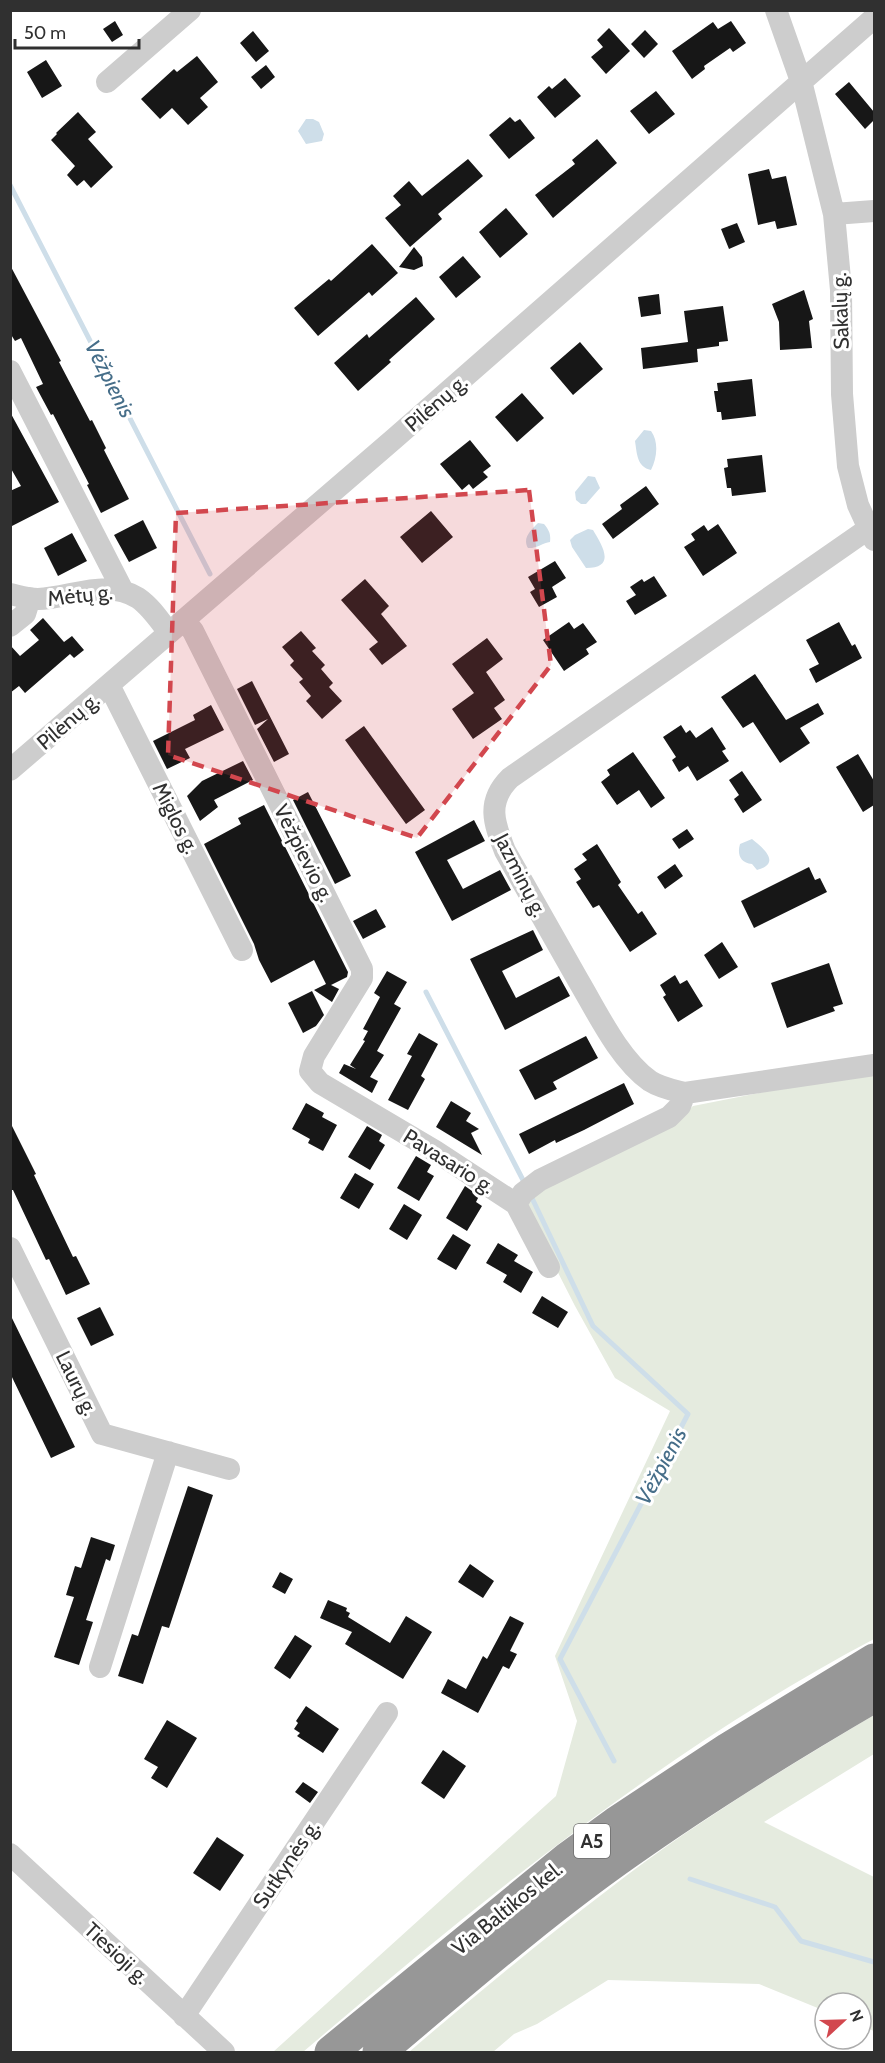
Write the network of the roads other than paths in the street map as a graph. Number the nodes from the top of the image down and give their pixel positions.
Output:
1 (190, 10) edge
2 (776, 10) edge
3 (874, 18) edge
4 (801, 81) junction
5 (107, 82) dead end
6 (874, 211) edge
7 (834, 214) junction
8 (10, 371) edge
9 (871, 535) edge
10 (123, 591) junction
11 (20, 596) edge
12 (10, 626) edge
13 (177, 626) junction
14 (109, 685) junction
15 (10, 770) edge
16 (242, 950) dead end
17 (874, 1065) edge
18 (320, 1083) joint
19 (685, 1093) junction
20 (516, 1204) junction
21 (10, 1248) edge
22 (549, 1267) dead end
23 (168, 1452) junction
24 (229, 1469) dead end
25 (874, 1660) edge
26 (100, 1667) dead end
27 (874, 1696) edge
28 (387, 1713) dead end
29 (10, 1854) edge
30 (184, 2016) junction
31 (224, 2052) edge
32 (331, 2052) edge
33 (379, 2052) edge

1 - 5 street
2 - 4 street
3 - 4 street, Pilėnų g.
4 - 7 street, Sakalų g.
4 - 13 street, Pilėnų g.
6 - 7 street
7 - 9 street, Sakalų g.
8 - 10 street
9 - 19 street, Jazminų g.
10 - 11 street, Mėtų g.
10 - 13 street, Mėtų g.
11 - 12 street
13 - 14 street, Pilėnų g.
13 - 18 street, Vėžpievio g.
14 - 15 street, Pilėnų g.
14 - 16 street, Miglos g.
17 - 19 street, Jazminų g.
18 - 20 street, Pavasario g.
19 - 20 street
20 - 22 street, Pavasario g.
21 - 23 street, Laurų g.
23 - 24 street, Laurų g.
23 - 26 street
25 - 32 highway, Via Baltikos kel. / A5
27 - 33 highway, Via Baltikos kel. / A5
28 - 30 street, Sutkynės g.
29 - 30 street, Tiesioji g.
30 - 31 street, Tiesioji g.

